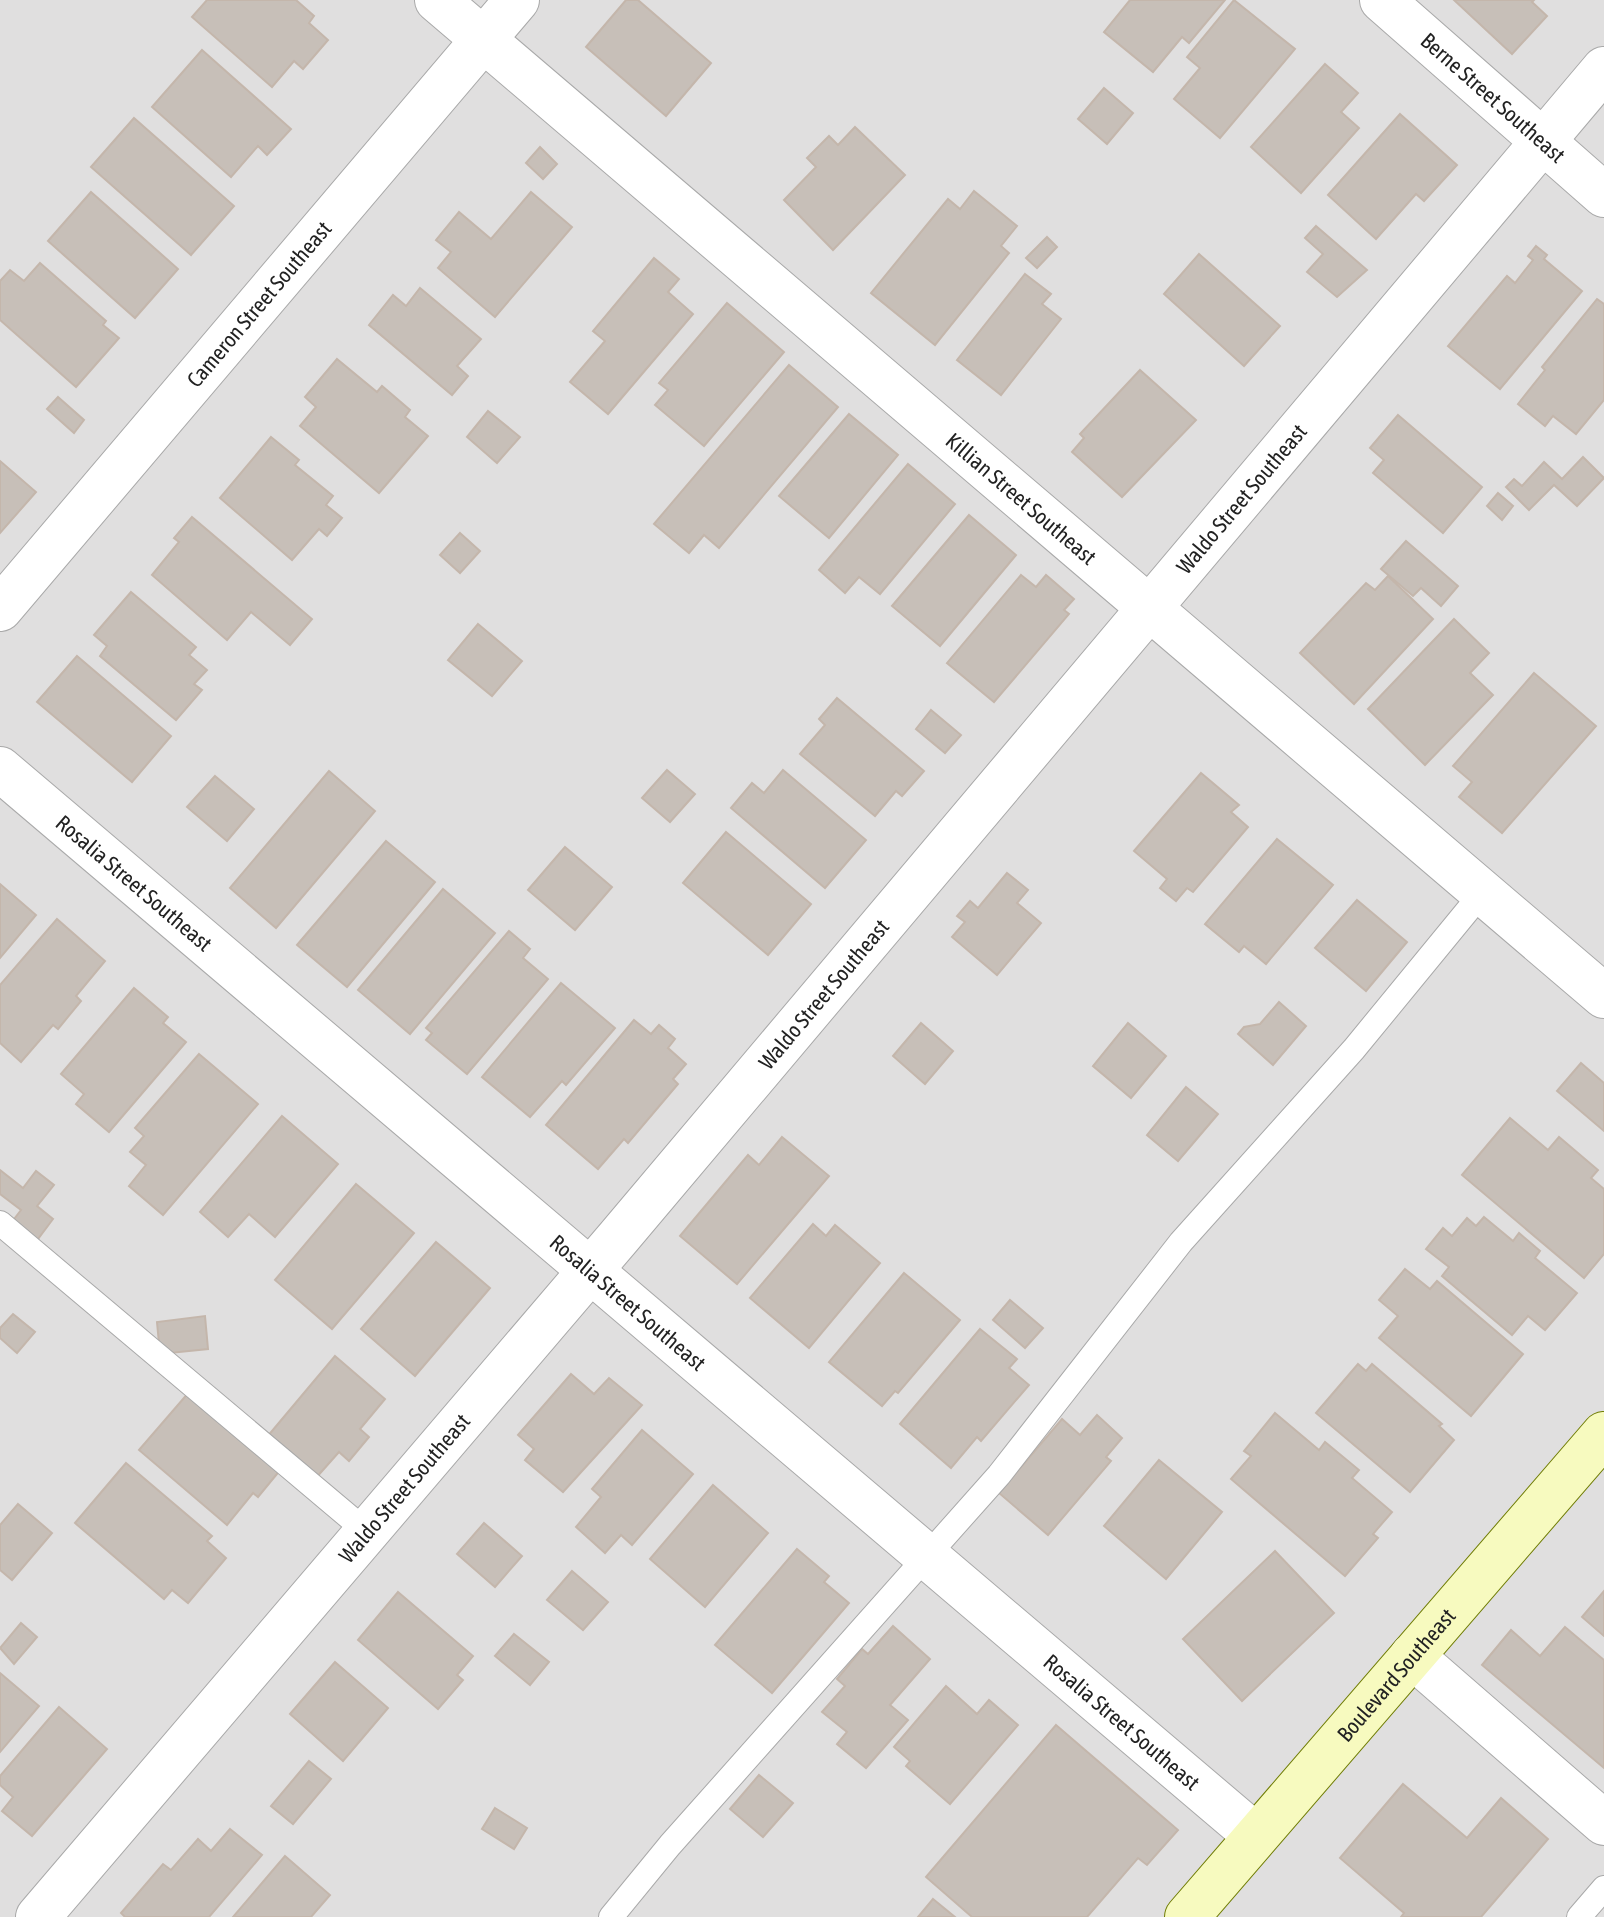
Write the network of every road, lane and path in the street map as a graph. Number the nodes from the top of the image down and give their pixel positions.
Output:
1 (437, 0) edge
2 (517, 0) edge
3 (1382, 0) edge
4 (482, 41) junction
5 (1604, 69) edge
6 (1542, 141) junction
7 (1604, 195) edge
8 (1148, 608) junction
9 (0, 609) edge
10 (0, 769) edge
11 (1482, 893) junction
12 (1604, 996) edge
13 (0, 1223) edge
14 (590, 1271) junction
15 (1604, 1434) edge
16 (367, 1532) junction
17 (926, 1556) junction
18 (1412, 1656) junction
19 (1604, 1823) edge
20 (1256, 1836) junction
21 (1604, 1888) edge
22 (38, 1917) edge
23 (611, 1917) edge
24 (1187, 1917) edge
25 (1579, 1917) edge

1 - 4 street, Killian Street Southeast
2 - 4 street, Cameron Street Southeast
3 - 6 street, Berne Street Southeast
4 - 8 street, Killian Street Southeast
4 - 9 street, Cameron Street Southeast
5 - 6 street, Waldo Street Southeast
6 - 7 street, Berne Street Southeast
6 - 8 street, Waldo Street Southeast
8 - 11 street, Killian Street Southeast
8 - 14 street, Waldo Street Southeast
10 - 14 street, Rosalia Street Southeast
11 - 12 street, Killian Street Southeast
11 - 17 lane
13 - 16 lane
14 - 16 street, Waldo Street Southeast
14 - 17 street, Rosalia Street Southeast
15 - 18 main road, Boulevard Southeast
16 - 22 street, Waldo Street Southeast
17 - 20 street, Rosalia Street Southeast
17 - 23 lane
18 - 19 street
18 - 20 main road, Boulevard Southeast
20 - 24 main road, Boulevard Southeast
21 - 25 lane

